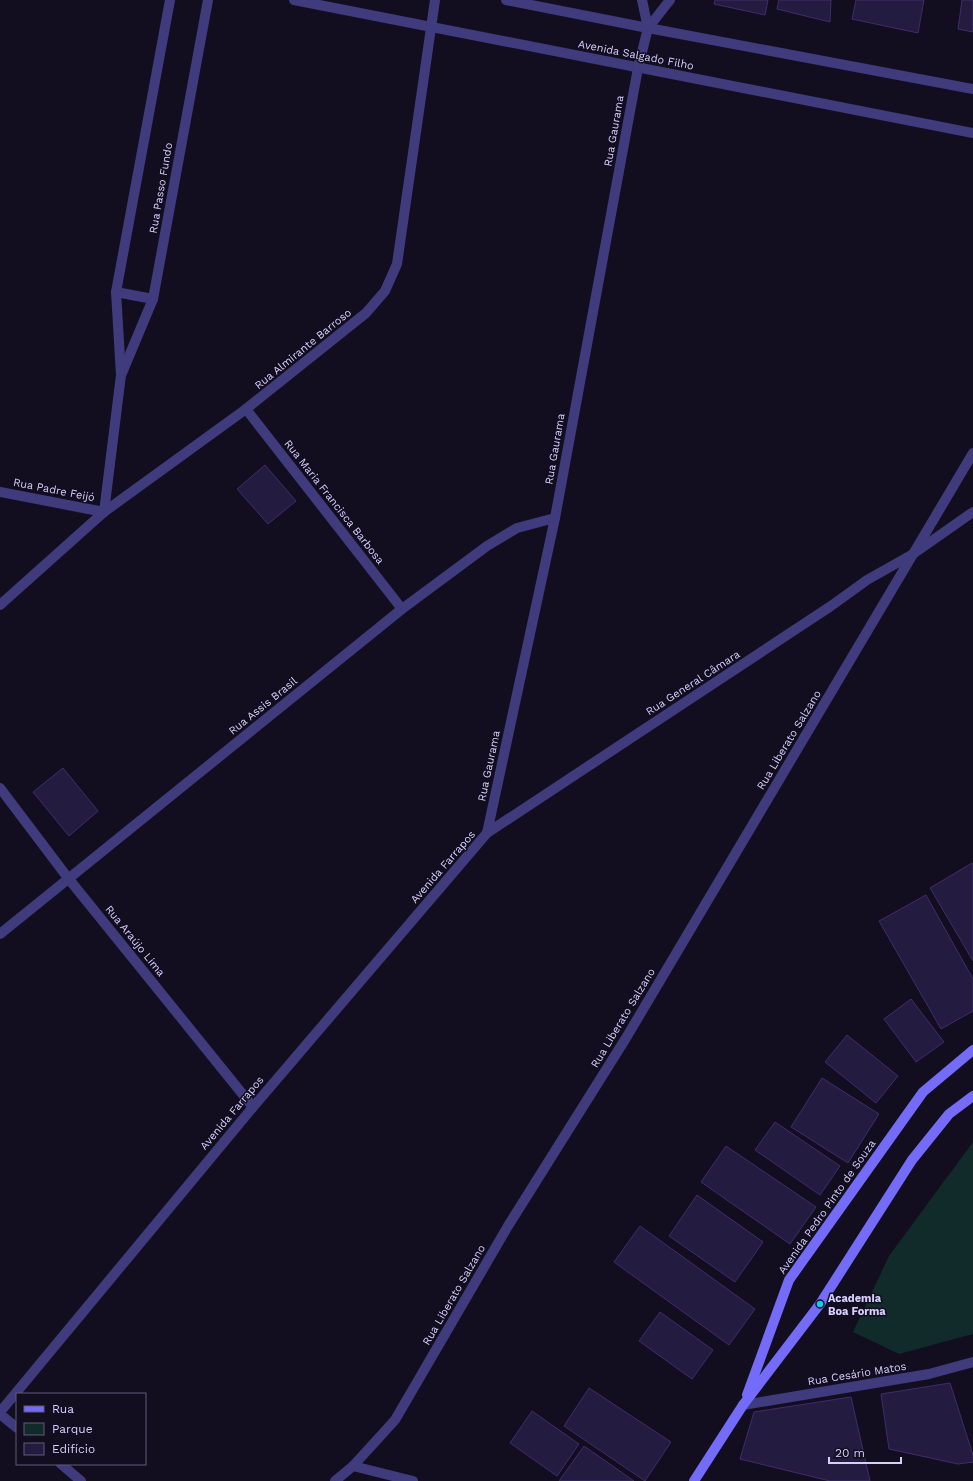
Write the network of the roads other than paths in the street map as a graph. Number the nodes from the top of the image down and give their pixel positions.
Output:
1 (170, 0) edge
2 (208, 0) edge
3 (294, 0) edge
4 (435, 0) edge
5 (506, 0) edge
6 (642, 0) edge
7 (670, 0) edge
8 (431, 27) junction
9 (648, 28) junction
10 (638, 68) junction
11 (973, 89) edge
12 (973, 133) edge
13 (116, 292) junction
14 (153, 299) junction
15 (121, 375) junction
16 (246, 409) junction
17 (973, 453) edge
18 (0, 492) edge
19 (104, 512) junction
20 (973, 512) edge
21 (555, 518) junction
22 (913, 554) junction
23 (0, 605) edge
24 (402, 609) junction
25 (0, 788) edge
26 (487, 833) junction
27 (68, 878) junction
28 (0, 934) edge
29 (973, 1050) edge
30 (973, 1096) edge
31 (253, 1107) junction
32 (973, 1362) edge
33 (17, 1393) edge
34 (16, 1394) edge
35 (743, 1405) junction
36 (0, 1413) edge
37 (16, 1427) edge
38 (62, 1465) edge
39 (353, 1466) junction
40 (81, 1481) edge
41 (335, 1481) edge
42 (413, 1481) edge
43 (694, 1481) edge

1 - 13 street, Rua Passo Fundo
2 - 14 street, Rua Passo Fundo
3 - 8 street, Avenida Salgado Filho
4 - 8 street, Rua Almirante Barroso
5 - 9 street
6 - 9 street
7 - 9 street
8 - 10 street, Avenida Salgado Filho
8 - 16 street, Rua Almirante Barroso
9 - 10 street, Rua Gaurama
9 - 11 street
10 - 12 street, Avenida Salgado Filho
10 - 21 street, Rua Gaurama
13 - 14 street
13 - 15 street, Rua Passo Fundo
14 - 15 street, Rua Passo Fundo
15 - 19 street, Rua Passo Fundo
16 - 19 street, Rua Almirante Barroso
16 - 24 street, Rua Maria Francisca Barbosa
17 - 22 street, Rua General Câmara
18 - 19 street, Rua Padre Feijó
19 - 23 street, Rua Almirante Barroso
20 - 22 street, Rua General Câmara
21 - 24 street, Rua Assis Brasil
21 - 26 street, Rua Gaurama
22 - 26 street, Rua General Câmara
22 - 39 street, Rua Liberato Salzano
24 - 27 street, Rua Assis Brasil
25 - 27 street, Rua Araújo Lima
26 - 31 street, Avenida Farrapos
27 - 28 street, Rua Assis Brasil
27 - 31 street, Rua Araújo Lima
29 - 35 main road, Avenida Pedro Pinto de Souza
30 - 35 main road, Avenida Pedro Pinto de Souza
31 - 33 street, Avenida Farrapos
32 - 35 street, Rua Cesário Matos
34 - 36 street, Avenida Farrapos
35 - 43 main road, Avenida Pedro Pinto de Souza
36 - 37 street
38 - 40 street
39 - 41 street, Rua Liberato Salzano
39 - 42 street

